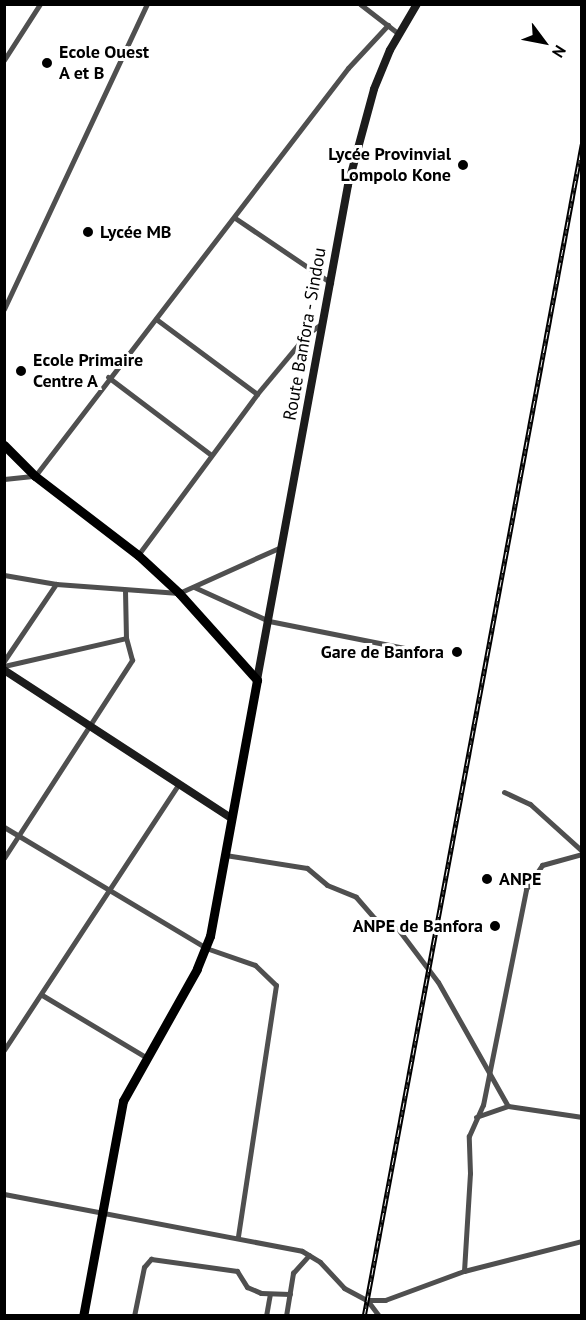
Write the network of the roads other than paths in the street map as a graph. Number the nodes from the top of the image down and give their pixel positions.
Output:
1 (40, 4) edge
2 (147, 4) edge
3 (360, 4) edge
4 (417, 4) edge
5 (388, 25) junction
6 (399, 34) junction
7 (4, 60) edge
8 (235, 218) junction
9 (331, 283) junction
10 (4, 309) edge
11 (156, 319) junction
12 (324, 322) junction
13 (108, 377) junction
14 (256, 394) junction
15 (5, 449) edge
16 (211, 455) junction
17 (34, 476) junction
18 (4, 479) edge
19 (281, 547) junction
20 (138, 555) junction
21 (4, 575) edge
22 (56, 584) junction
23 (194, 587) junction
24 (126, 590) junction
25 (179, 593) junction
26 (269, 621) junction
27 (126, 638) junction
28 (404, 648) dead end
29 (4, 661) edge
30 (4, 668) edge
31 (257, 680) junction
32 (92, 727) junction
33 (180, 784) junction
34 (504, 792) dead end
35 (231, 818) junction
36 (4, 827) edge
37 (19, 836) junction
38 (582, 853) edge
39 (225, 855) junction
40 (4, 858) edge
41 (108, 892) junction
42 (206, 948) junction
43 (42, 995) junction
44 (4, 1050) edge
45 (144, 1056) junction
46 (489, 1075) junction
47 (508, 1106) junction
48 (582, 1117) edge
49 (474, 1118) junction
50 (4, 1194) edge
51 (102, 1210) junction
52 (238, 1236) junction
53 (582, 1241) edge
54 (309, 1255) junction
55 (464, 1271) junction
56 (270, 1294) junction
57 (290, 1294) junction
58 (367, 1300) junction
59 (83, 1316) edge
60 (134, 1316) edge
61 (266, 1316) edge
62 (286, 1316) edge
63 (379, 1316) edge

1 - 7 street
2 - 10 street
3 - 5 street
4 - 6 main road, Route Banfora - Sindou
5 - 6 street
5 - 8 street
6 - 9 main road, Route Banfora - Sindou
8 - 9 street
8 - 11 street
9 - 12 main road, Route Banfora - Sindou
11 - 13 street
11 - 14 street
12 - 14 street
12 - 19 main road, Route Banfora - Sindou
13 - 16 street
13 - 17 street
14 - 16 street
15 - 17 highway
16 - 20 street
17 - 18 street
17 - 20 highway
19 - 23 street
19 - 26 main road, Route Banfora - Sindou
20 - 25 highway
21 - 22 street
22 - 24 street
22 - 29 street
23 - 25 street
23 - 26 street
24 - 25 street
24 - 27 street
25 - 31 highway
26 - 28 street
26 - 31 main road, Route Banfora - Sindou
27 - 30 street
27 - 32 street
30 - 32 main road
31 - 35 highway
32 - 33 main road
32 - 37 street
33 - 35 main road
33 - 41 street
34 - 38 street
35 - 39 highway
36 - 37 street
37 - 40 street
37 - 41 street
38 - 46 street
39 - 42 highway
39 - 46 street
41 - 42 street
41 - 43 street
42 - 45 highway
42 - 52 street
43 - 44 street
43 - 45 street
45 - 51 highway
46 - 47 street
46 - 49 street
47 - 48 street
47 - 49 street
49 - 55 street
50 - 51 street
51 - 52 street
51 - 59 highway
52 - 54 street
53 - 55 street
54 - 57 street
54 - 58 street
55 - 58 street
56 - 57 street
56 - 60 street
56 - 61 street
57 - 62 street
58 - 63 street

